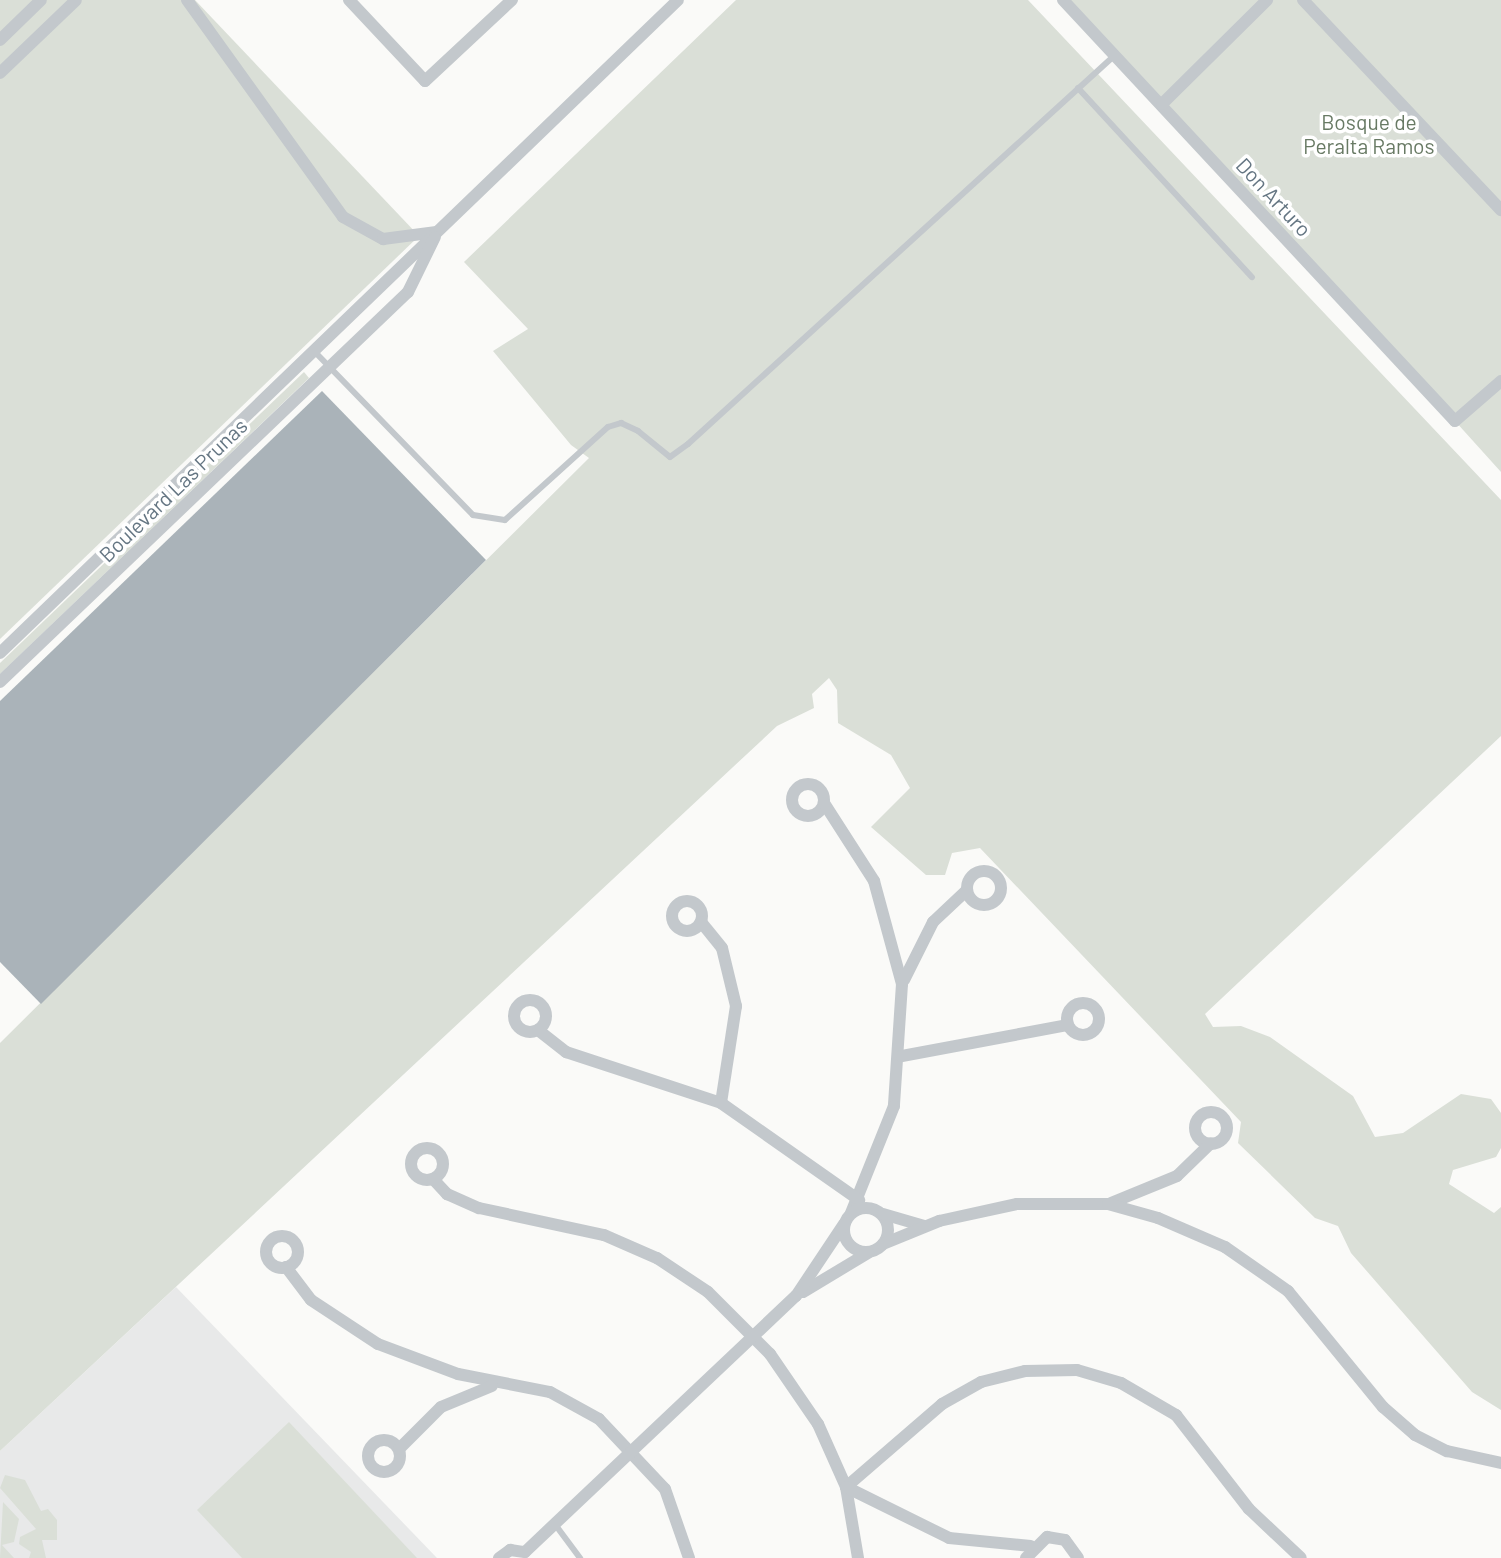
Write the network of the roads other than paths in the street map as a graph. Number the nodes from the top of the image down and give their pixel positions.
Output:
1 (41, 0) edge
2 (76, 0) edge
3 (187, 0) edge
4 (349, 0) edge
5 (512, 0) edge
6 (678, 0) edge
7 (1063, 0) edge
8 (1267, 0) edge
9 (1303, 0) edge
10 (4, 35) edge
11 (25, 49) junction
12 (1115, 55) junction
13 (0, 73) edge
14 (1078, 88) junction
15 (1162, 104) junction
16 (1501, 211) edge
17 (438, 232) junction
18 (1252, 277) dead end
19 (315, 352) junction
20 (329, 368) junction
21 (1501, 381) edge
22 (0, 653) edge
23 (0, 682) edge
24 (824, 803) dead end
25 (967, 890) dead end
26 (701, 922) dead end
27 (902, 984) junction
28 (1068, 1025) dead end
29 (538, 1030) dead end
30 (902, 1056) junction
31 (721, 1103) junction
32 (1211, 1143) dead end
33 (433, 1179) dead end
34 (868, 1180) junction
35 (859, 1200) junction
36 (1108, 1204) junction
37 (880, 1212) junction
38 (848, 1218) junction
39 (931, 1226) junction
40 (877, 1248) junction
41 (286, 1267) dead end
42 (796, 1296) junction
43 (754, 1335) junction
44 (497, 1385) junction
45 (399, 1449) dead end
46 (634, 1450) junction
47 (1501, 1463) edge
48 (846, 1487) junction
49 (554, 1523) junction
50 (1028, 1552) edge
51 (525, 1555) edge
52 (499, 1558) edge
53 (580, 1558) edge
54 (690, 1558) edge
55 (858, 1558) edge
56 (1078, 1558) edge
57 (1301, 1558) edge

1 - 10 street
2 - 11 street
3 - 17 street
4 - 5 street
6 - 17 street
7 - 12 street, Don Arturo
8 - 15 street
9 - 16 street
10 - 11 street
11 - 13 street
12 - 14 lane
12 - 15 street, Don Arturo
14 - 18 lane
14 - 20 lane
15 - 21 street, Don Arturo
17 - 19 street, Boulevard Las Prunas
17 - 20 street, Boulevard Las Prunas
19 - 20 lane
19 - 22 street, Boulevard Las Prunas
20 - 23 street, Boulevard Las Prunas
24 - 27 street
25 - 27 street
26 - 31 street
27 - 30 street
28 - 30 street
29 - 31 street
30 - 34 street
31 - 35 street
32 - 36 street
33 - 43 street
34 - 35 street
34 - 37 street
35 - 38 street
36 - 39 street
36 - 47 street
37 - 38 street
37 - 39 street
37 - 40 street
38 - 40 street
38 - 42 street
39 - 40 street
40 - 42 street
41 - 44 street
42 - 43 street
43 - 46 street
43 - 48 street
44 - 45 street
44 - 46 street
46 - 49 street
46 - 54 street
48 - 50 street
48 - 55 street
48 - 57 street
49 - 51 street
49 - 53 lane
50 - 56 street
51 - 52 street

